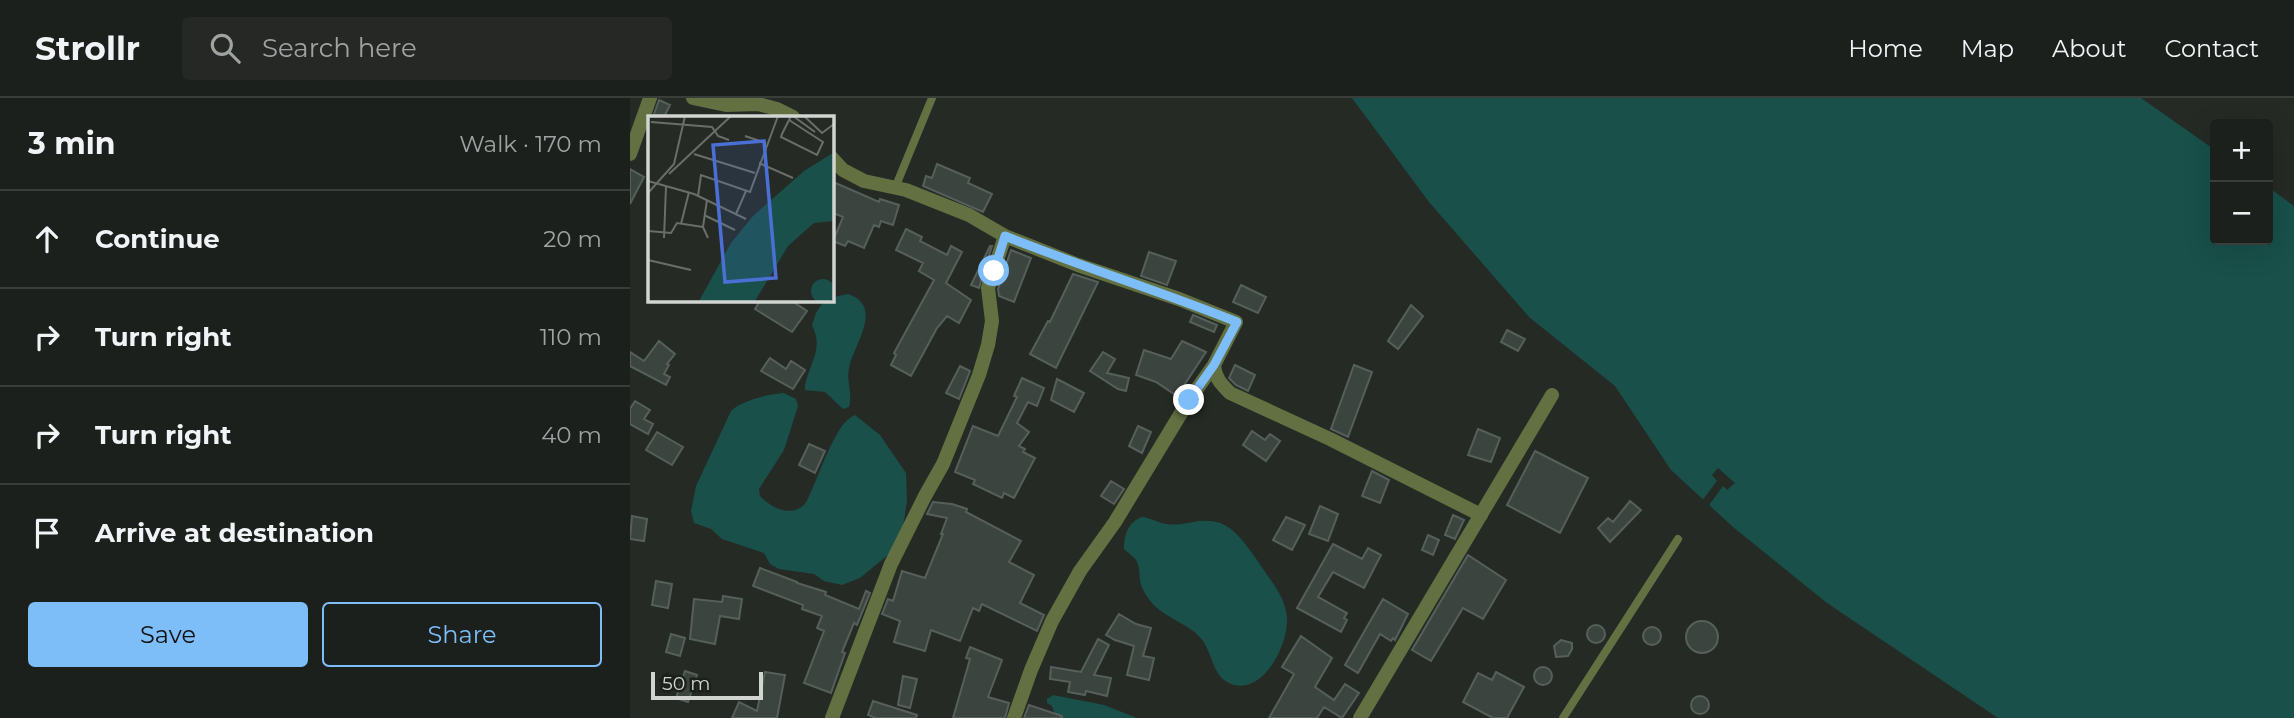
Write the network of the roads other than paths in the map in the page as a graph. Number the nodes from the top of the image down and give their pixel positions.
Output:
1 (650, 98) edge
2 (693, 98) edge
3 (932, 98) edge
4 (791, 116) edge
5 (630, 154) edge
6 (833, 159) edge
7 (895, 188) junction
8 (1005, 236) junction
9 (1214, 365) junction
10 (1552, 396) dead end
11 (1481, 515) junction
12 (1678, 539) dead end
13 (832, 718) edge
14 (1014, 718) edge
15 (1360, 718) edge
16 (1563, 718) edge

1 - 5 street
2 - 4 street
3 - 7 lane
6 - 7 street
7 - 8 street
8 - 9 street
8 - 13 street
9 - 11 street
9 - 14 street
10 - 11 street
11 - 15 street
12 - 16 lane

